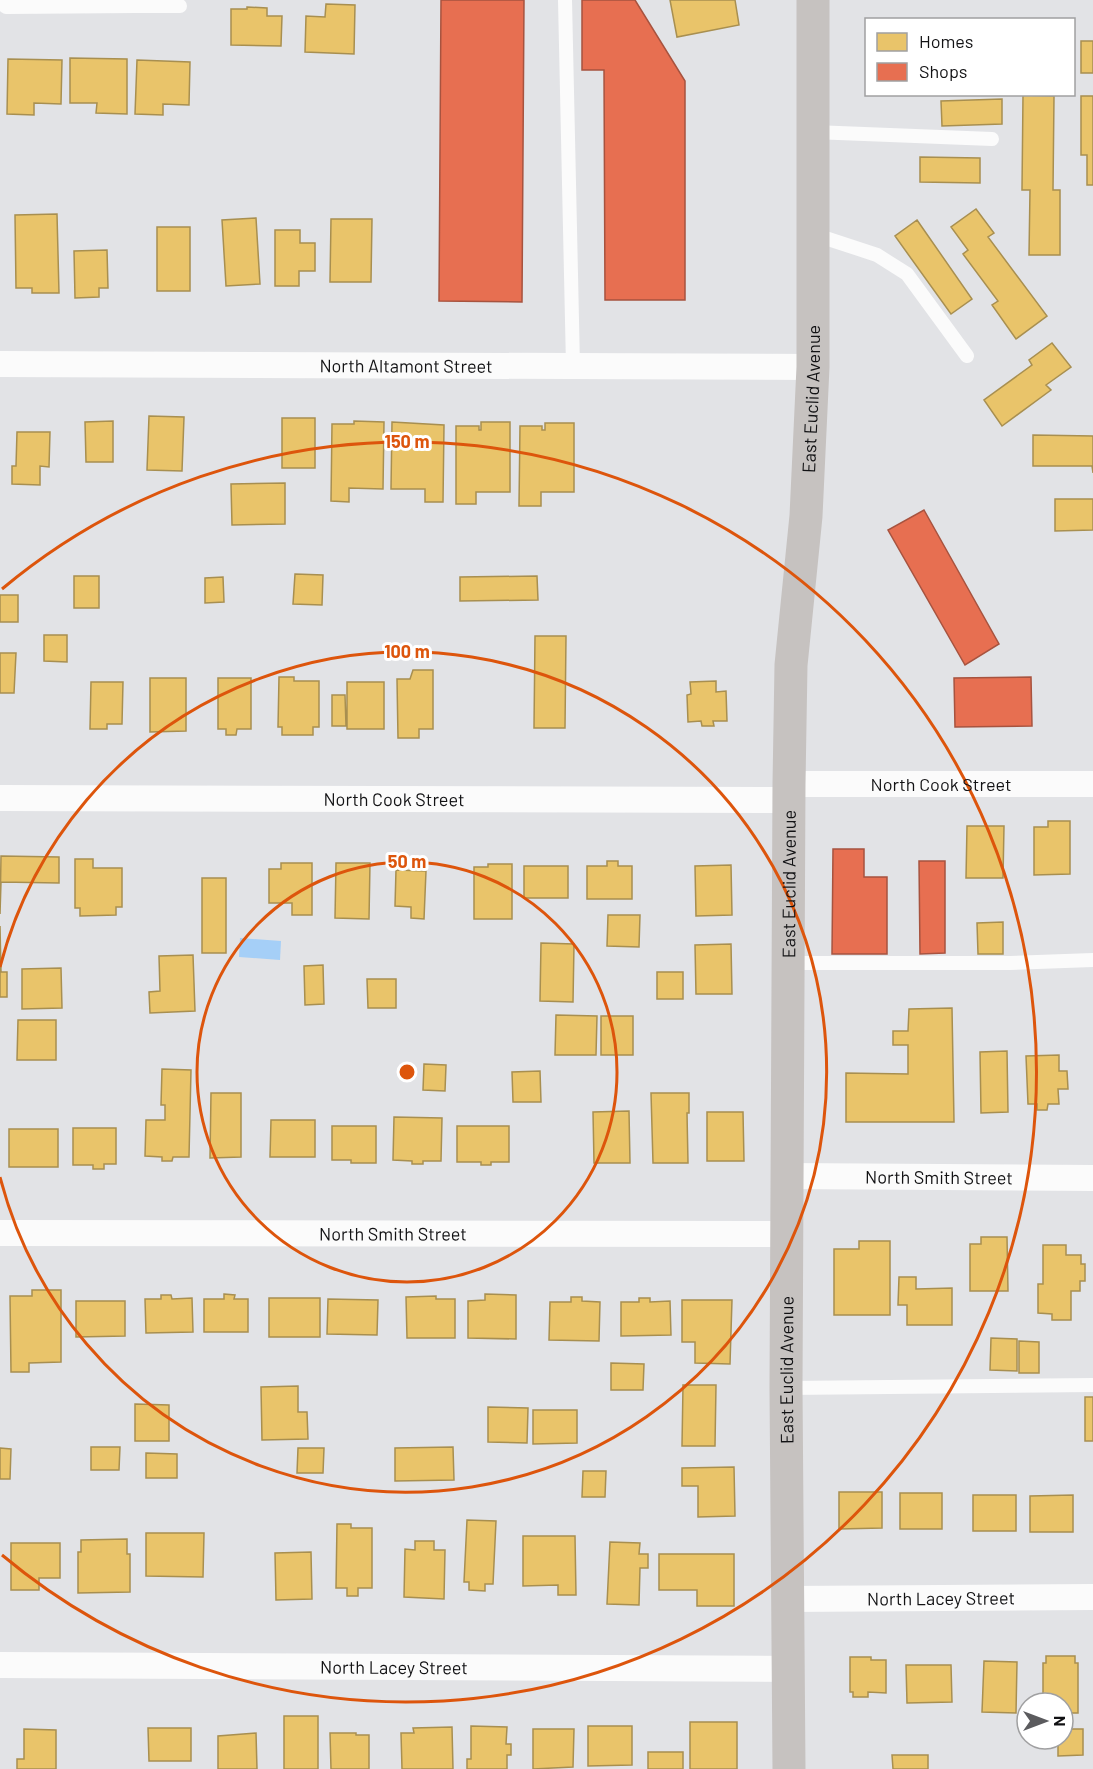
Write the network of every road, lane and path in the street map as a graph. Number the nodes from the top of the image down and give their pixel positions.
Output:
1 (565, 0) edge
2 (813, 0) edge
3 (136, 3) edge
4 (4, 5) edge
5 (180, 6) dead end
6 (813, 132) junction
7 (992, 139) dead end
8 (813, 234) junction
9 (968, 356) dead end
10 (0, 364) edge
11 (573, 366) junction
12 (813, 367) junction
13 (1093, 784) edge
14 (789, 792) junction
15 (0, 798) edge
16 (1093, 960) edge
17 (787, 963) junction
18 (786, 1176) junction
19 (1093, 1178) edge
20 (0, 1233) edge
21 (786, 1234) junction
22 (1093, 1385) edge
23 (786, 1388) junction
24 (1093, 1598) edge
25 (788, 1599) junction
26 (0, 1665) edge
27 (789, 1669) junction
28 (789, 1769) edge

1 - 11 lane
2 - 6 main road, East Euclid Avenue
3 - 4 lane
3 - 5 lane
6 - 7 lane
6 - 8 main road, East Euclid Avenue
8 - 9 lane
8 - 12 main road, East Euclid Avenue
10 - 11 street, North Altamont Street
11 - 12 street, North Altamont Street
12 - 14 main road, East Euclid Avenue
13 - 14 street, North Cook Street
14 - 15 street, North Cook Street
14 - 17 main road, East Euclid Avenue
16 - 17 lane
17 - 18 main road, East Euclid Avenue
18 - 19 street, North Smith Street
18 - 21 main road, East Euclid Avenue
20 - 21 street, North Smith Street
21 - 23 main road, East Euclid Avenue
22 - 23 lane
23 - 25 main road, East Euclid Avenue
24 - 25 street, North Lacey Street
25 - 27 main road, East Euclid Avenue
26 - 27 street, North Lacey Street
27 - 28 main road, East Euclid Avenue

